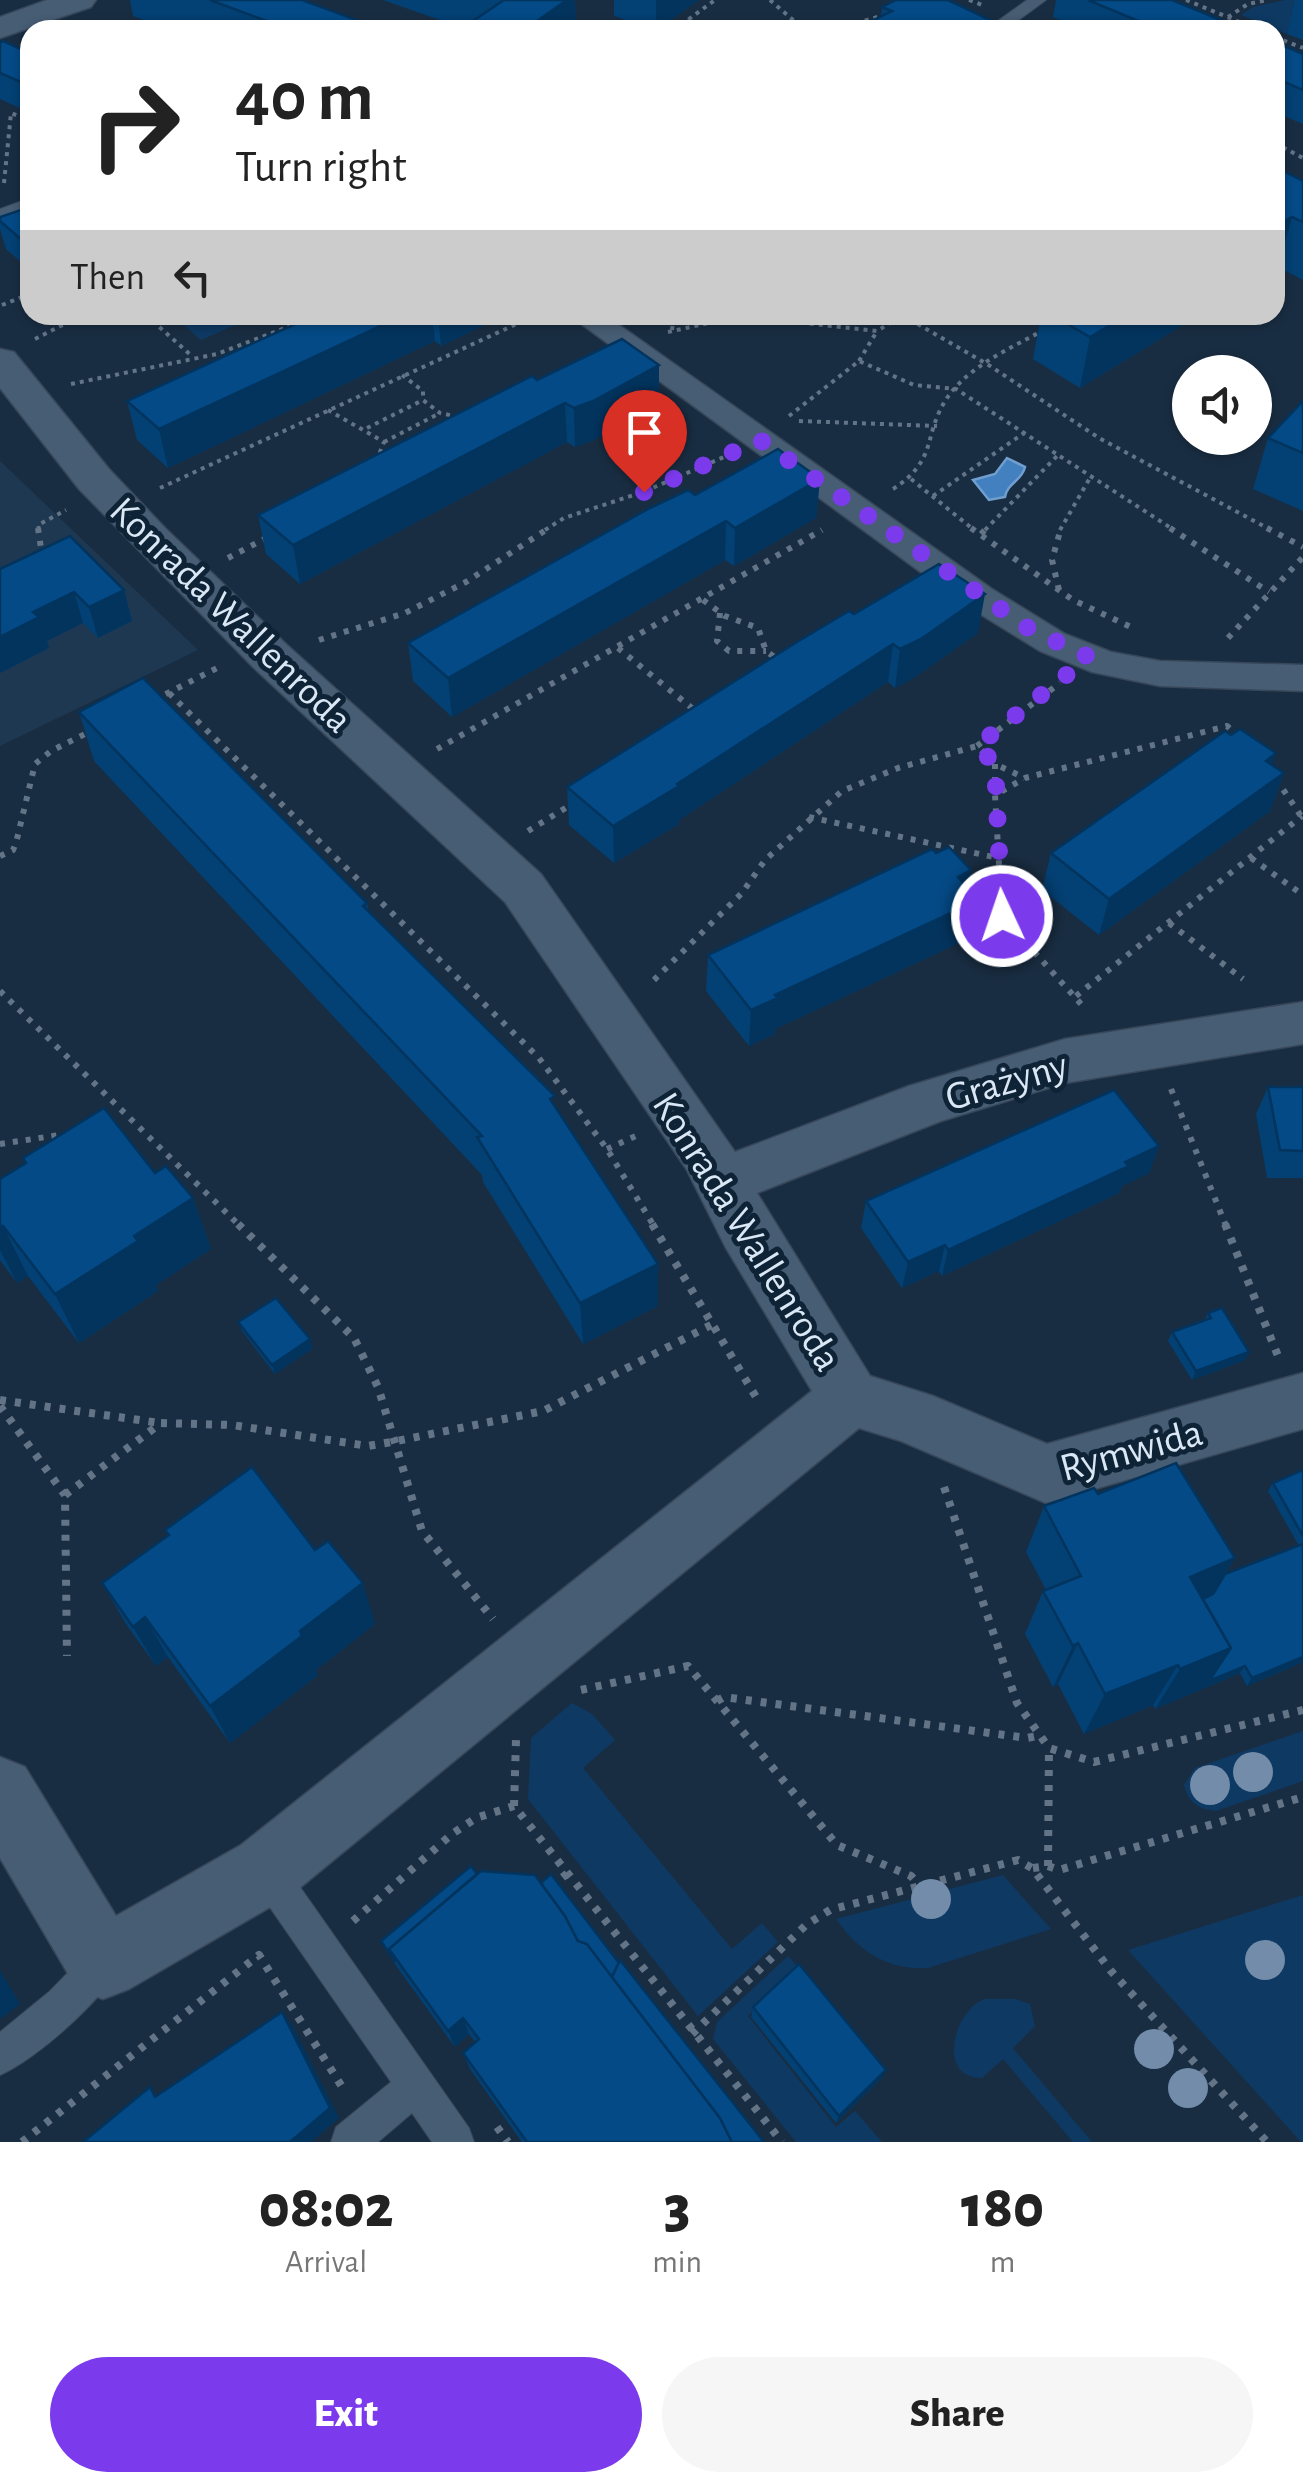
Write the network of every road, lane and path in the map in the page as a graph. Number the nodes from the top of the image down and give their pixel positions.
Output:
1 (80, 0) edge
2 (716, 0) edge
3 (770, 0) edge
4 (1038, 0) edge
5 (1186, 0) edge
6 (1267, 0) edge
7 (894, 13) edge
8 (1228, 17) junction
9 (23, 20) edge
10 (687, 20) edge
11 (793, 20) edge
12 (868, 20) edge
13 (996, 20) edge
14 (1235, 20) edge
15 (20, 116) edge
16 (7, 135) junction
17 (0, 138) edge
18 (1, 215) edge
19 (63, 325) edge
20 (157, 325) edge
21 (294, 325) edge
22 (514, 325) edge
23 (599, 325) edge
24 (673, 325) edge
25 (696, 325) edge
26 (822, 325) edge
27 (887, 325) edge
28 (919, 325) edge
29 (1053, 325) dead end
30 (672, 330) junction
31 (878, 331) junction
32 (634, 348) junction
33 (17, 350) edge
34 (194, 358) junction
35 (859, 361) junction
36 (987, 364) junction
37 (402, 375) junction
38 (70, 384) dead end
39 (956, 389) junction
40 (423, 400) junction
41 (327, 410) junction
42 (440, 414) junction
43 (466, 422) edge
44 (937, 426) junction
45 (367, 428) junction
46 (1024, 433) junction
47 (760, 440) junction
48 (384, 442) junction
49 (1058, 456) junction
50 (391, 460) edge
51 (1091, 476) junction
52 (911, 479) junction
53 (158, 489) dead end
54 (932, 496) junction
55 (76, 504) dead end
56 (857, 509) junction
57 (280, 532) edge
58 (982, 534) junction
59 (1303, 547) edge
60 (42, 558) edge
61 (227, 559) dead end
62 (1059, 591) junction
63 (1268, 592) dead end
64 (703, 600) junction
65 (720, 613) junction
66 (1138, 630) dead end
67 (314, 641) dead end
68 (618, 648) junction
69 (766, 652) junction
70 (1089, 657) junction
71 (234, 660) dead end
72 (790, 669) edge
73 (1303, 678) edge
74 (169, 692) junction
75 (152, 701) edge
76 (706, 720) edge
77 (101, 726) edge
78 (1240, 739) edge
79 (977, 746) junction
80 (436, 750) dead end
81 (995, 764) junction
82 (1266, 766) edge
83 (1025, 778) junction
84 (995, 795) junction
85 (576, 802) edge
86 (809, 817) junction
87 (1302, 818) edge
88 (527, 832) dead end
89 (0, 856) edge
90 (998, 858) junction
91 (1252, 858) junction
92 (1303, 894) edge
93 (1169, 923) junction
94 (1243, 979) dead end
95 (654, 980) dead end
96 (0, 990) edge
97 (1303, 1024) edge
98 (1168, 1082) dead end
99 (129, 1118) junction
100 (118, 1125) edge
101 (81, 1132) edge
102 (0, 1144) edge
103 (722, 1182) junction
104 (710, 1325) junction
105 (1292, 1382) edge
106 (850, 1398) junction
107 (0, 1403) edge
108 (763, 1408) dead end
109 (161, 1423) junction
110 (397, 1441) junction
111 (941, 1477) dead end
112 (64, 1496) junction
113 (500, 1628) dead end
114 (67, 1656) dead end
115 (567, 1693) dead end
116 (717, 1701) junction
117 (1303, 1710) edge
118 (516, 1732) dead end
119 (1038, 1736) junction
120 (1049, 1748) junction
121 (0, 1792) edge
122 (1303, 1798) edge
123 (514, 1806) junction
124 (1048, 1866) junction
125 (1032, 1868) junction
126 (266, 1870) junction
127 (569, 1872) junction
128 (918, 1884) junction
129 (542, 1895) edge
130 (352, 1922) dead end
131 (103, 1963) junction
132 (692, 2034) junction
133 (0, 2056) edge
134 (415, 2086) junction
135 (358, 2133) edge
136 (22, 2142) edge
137 (455, 2142) edge
138 (782, 2142) edge
139 (1267, 2142) edge

1 - 9 street
2 - 10 path
3 - 11 path
4 - 13 lane
5 - 8 path
6 - 8 path
7 - 12 path
8 - 14 path
15 - 16 path
16 - 17 path
16 - 18 path
19 - 33 path
20 - 34 path
21 - 34 path
22 - 37 path
23 - 32 street
24 - 30 path
25 - 30 path
26 - 31 path
27 - 31 path
28 - 36 path
29 - 36 path
30 - 32 path
31 - 35 path
32 - 47 street
33 - 103 street, Konrada Wallenroda
34 - 38 path
35 - 39 path
35 - 44 path
36 - 39 path
36 - 59 path
37 - 40 path
37 - 41 path
39 - 44 path
39 - 46 path
40 - 42 path
40 - 45 path
41 - 45 path
41 - 53 path
42 - 43 path
42 - 48 path
44 - 52 path
45 - 48 path
46 - 49 path
46 - 54 path
47 - 56 street
47 - 67 path
48 - 50 path
49 - 51 path
49 - 58 path
51 - 62 path
51 - 63 path
52 - 54 path
52 - 56 path
54 - 58 path
55 - 60 path
56 - 64 path
56 - 70 street
57 - 61 path
58 - 62 path
62 - 66 path
64 - 65 path
64 - 68 path
65 - 69 path
65 - 69 path
68 - 76 path
68 - 80 path
69 - 72 path
70 - 73 street
70 - 79 path
71 - 74 path
74 - 75 path
74 - 104 path
77 - 89 path
78 - 83 path
79 - 81 path
79 - 86 path
81 - 83 path
81 - 84 path
82 - 87 path
83 - 84 path
84 - 90 path
85 - 88 path
86 - 90 path
86 - 95 path
87 - 91 path
90 - 93 path
91 - 92 path
91 - 93 path
93 - 94 path
96 - 99 path
97 - 103 street, Grażyny
98 - 105 path
99 - 100 path
99 - 110 path
101 - 102 path
103 - 106 street, Konrada Wallenroda
104 - 108 path
104 - 110 path
105 - 106 street, Rymwida
106 - 126 street, Konrada Wallenroda
107 - 109 path
107 - 112 path
109 - 110 path
109 - 112 path
110 - 113 path
111 - 119 path
112 - 114 path
115 - 116 path
116 - 119 path
116 - 128 path
117 - 120 path
118 - 123 path
119 - 120 path
120 - 124 path
121 - 131 street
122 - 124 path
123 - 127 path
123 - 130 path
124 - 125 path
125 - 128 path
125 - 139 path
126 - 131 street, Konrada Wallenroda
126 - 134 lane
127 - 129 path
127 - 132 path
128 - 132 path
131 - 133 lane
132 - 138 path
134 - 135 lane
134 - 137 lane
135 - 136 path

